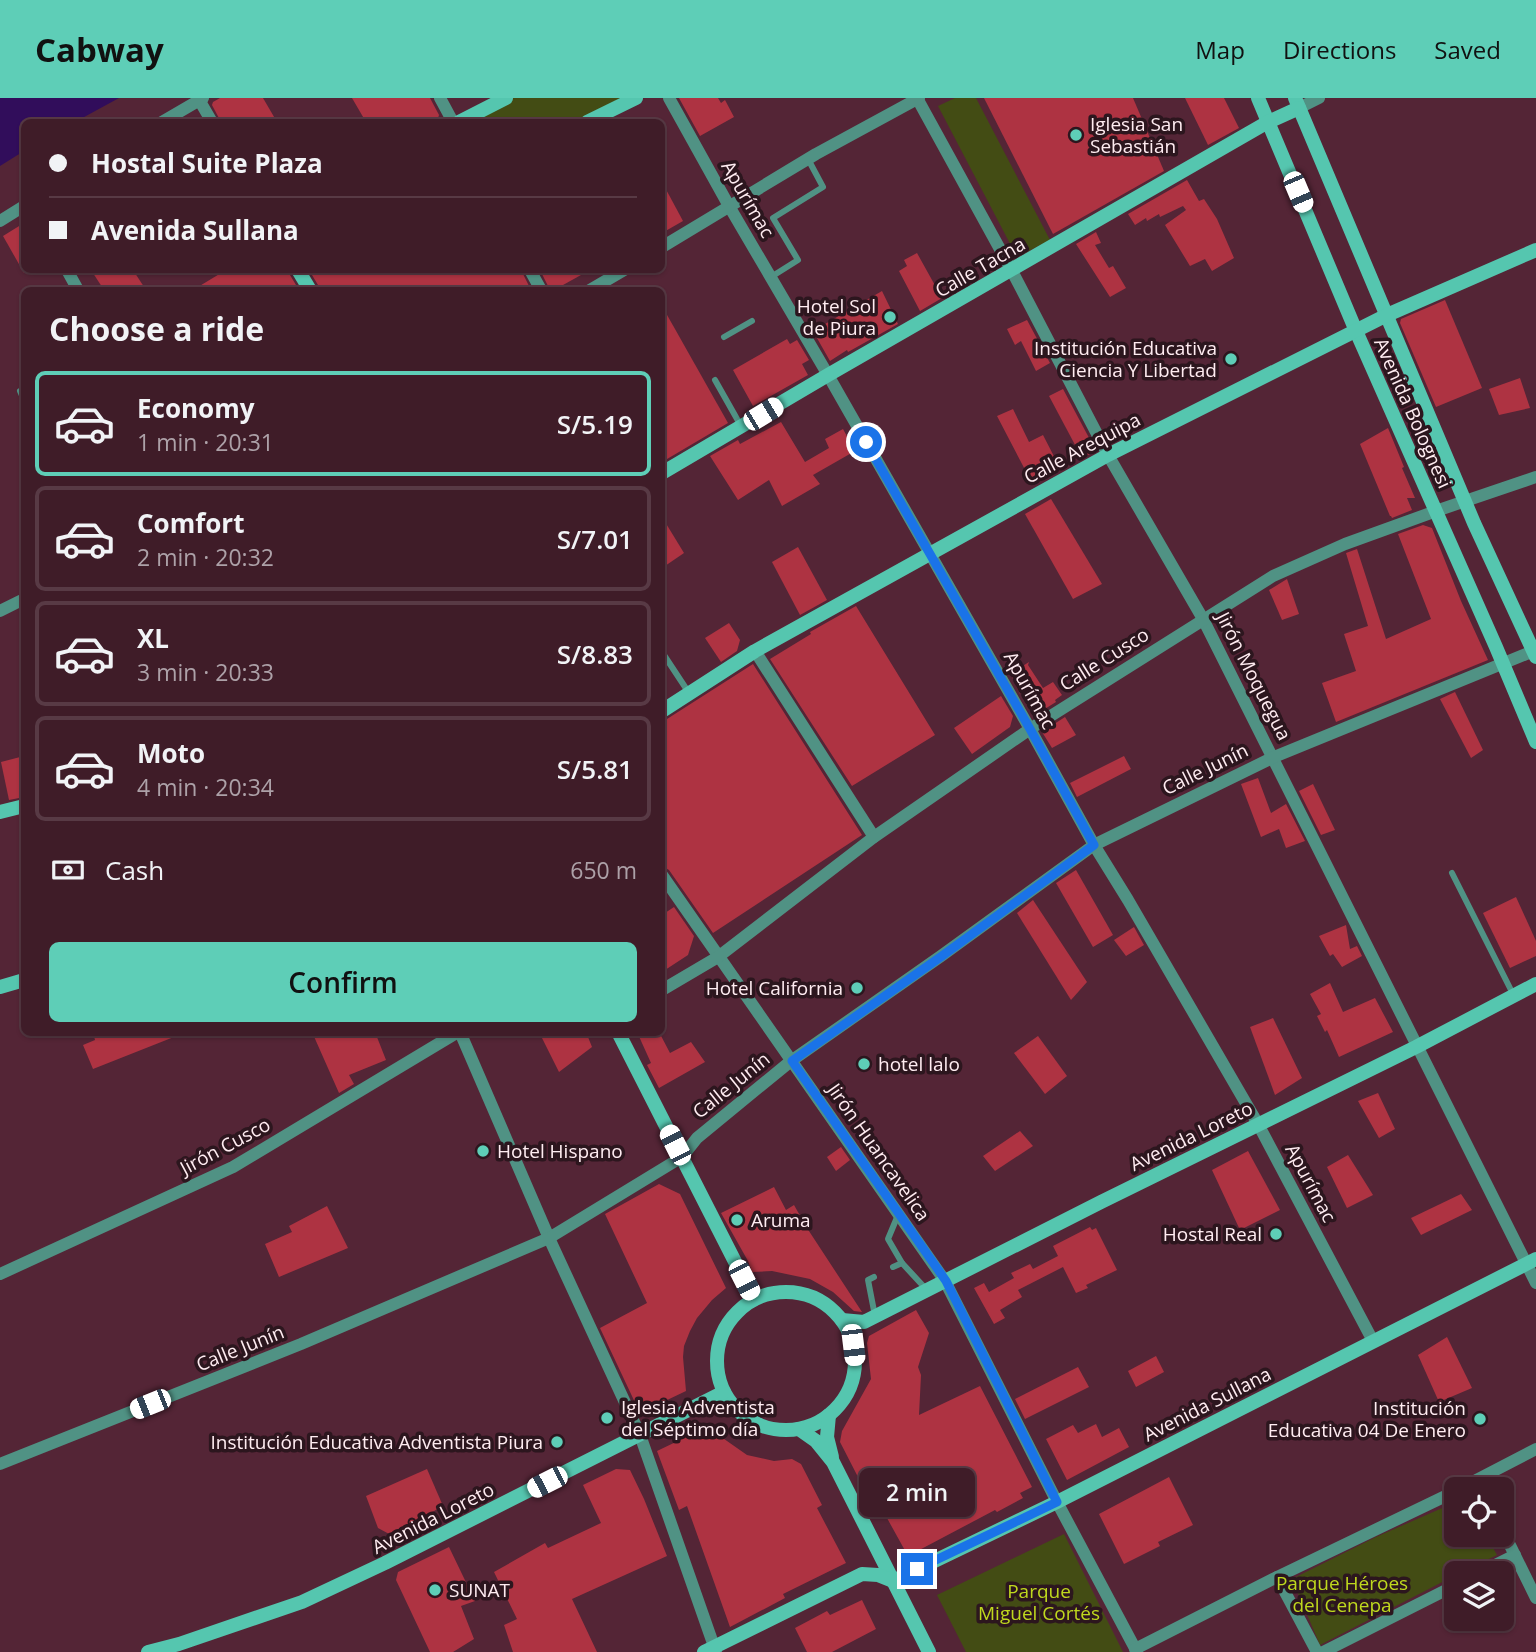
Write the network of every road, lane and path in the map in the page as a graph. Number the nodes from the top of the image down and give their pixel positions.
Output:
1 (440, 98) edge
2 (506, 98) edge
3 (636, 98) edge
4 (669, 98) edge
5 (918, 98) edge
6 (1258, 98) edge
7 (1319, 98) edge
8 (200, 99) edge
9 (1297, 103) edge
10 (167, 119) edge
11 (210, 119) edge
12 (451, 119) edge
13 (465, 119) edge
14 (593, 119) edge
15 (1268, 122) junction
16 (808, 159) junction
17 (729, 206) junction
18 (21, 208) edge
19 (0, 221) edge
20 (665, 245) edge
21 (1536, 250) edge
22 (1012, 271) junction
23 (619, 273) edge
24 (771, 277) junction
25 (595, 287) edge
26 (1387, 315) junction
27 (752, 321) dead end
28 (1356, 331) junction
29 (724, 337) dead end
30 (828, 375) junction
31 (715, 380) dead end
32 (741, 426) junction
33 (1108, 455) junction
34 (665, 471) edge
35 (1536, 477) edge
36 (1465, 501) junction
37 (1436, 511) junction
38 (930, 553) junction
39 (21, 600) edge
40 (0, 611) edge
41 (1203, 619) junction
42 (755, 651) junction
43 (1535, 653) edge
44 (665, 656) edge
45 (1503, 663) junction
46 (690, 693) junction
47 (665, 709) edge
48 (1030, 729) junction
49 (1536, 742) edge
50 (1273, 757) junction
51 (21, 807) edge
52 (0, 812) edge
53 (874, 837) junction
54 (1094, 845) junction
55 (1452, 873) dead end
56 (665, 880) edge
57 (719, 957) junction
58 (21, 981) edge
59 (1536, 984) edge
60 (0, 987) edge
61 (665, 988) edge
62 (1514, 996) junction
63 (452, 1036) edge
64 (461, 1036) edge
65 (620, 1036) edge
66 (1416, 1047) junction
67 (792, 1061) junction
68 (1258, 1124) junction
69 (682, 1157) junction
70 (899, 1213) junction
71 (549, 1238) junction
72 (1531, 1261) edge
73 (902, 1263) junction
74 (892, 1267) dead end
75 (0, 1274) edge
76 (874, 1277) dead end
77 (946, 1281) junction
78 (1536, 1283) edge
79 (927, 1290) junction
80 (754, 1299) junction
81 (869, 1319) junction
82 (842, 1320) junction
83 (1373, 1341) junction
84 (853, 1345) junction
85 (724, 1392) junction
86 (829, 1415) junction
87 (799, 1429) junction
88 (640, 1435) junction
89 (1536, 1449) edge
90 (833, 1462) junction
91 (0, 1464) edge
92 (1491, 1477) edge
93 (1444, 1496) edge
94 (1057, 1502) junction
95 (1511, 1547) edge
96 (1515, 1555) junction
97 (1503, 1561) edge
98 (1278, 1577) junction
99 (893, 1581) junction
100 (1444, 1591) edge
101 (1536, 1598) edge
102 (711, 1650) edge
103 (1136, 1650) edge
104 (148, 1652) edge
105 (929, 1652) edge
106 (1317, 1652) edge
107 (1323, 1652) edge

1 - 12 street
2 - 13 main road
3 - 14 main road
4 - 17 street, Apurímac
5 - 16 street
5 - 22 street, Jirón Moquegua
6 - 15 main road, Avenida Bolognesi
7 - 9 street, Calle Tacna
8 - 10 street
8 - 11 street
9 - 15 main road, Calle Tacna
9 - 26 main road, Avenida Bolognesi
15 - 22 main road, Calle Tacna
15 - 28 main road, Avenida Bolognesi
16 - 17 street
16 - 24 lane
17 - 20 street
17 - 24 street, Apurímac
18 - 19 street
21 - 26 main road, Calle Arequipa
22 - 30 main road, Calle Tacna
22 - 33 street, Jirón Moquegua
23 - 25 street
24 - 30 street, Apurímac
26 - 28 main road, Calle Arequipa
26 - 36 main road, Avenida Bolognesi
27 - 29 lane
28 - 33 main road, Calle Arequipa
28 - 37 main road, Avenida Bolognesi
30 - 32 main road, Calle Tacna
30 - 38 street, Apurímac
31 - 32 lane
32 - 34 main road, Calle Tacna
33 - 38 main road, Calle Arequipa
33 - 41 street, Jirón Moquegua
35 - 36 street, Calle Cusco
36 - 37 street, Calle Cusco
36 - 43 main road, Avenida Bolognesi
37 - 41 street, Calle Cusco
37 - 45 main road, Avenida Bolognesi
38 - 42 main road, Calle Arequipa
38 - 48 street, Apurímac
39 - 40 street
41 - 48 street, Calle Cusco
41 - 50 street, Jirón Moquegua
42 - 46 main road, Calle Arequipa
42 - 53 street
43 - 45 street, Calle Junín
44 - 46 lane
45 - 49 main road, Avenida Bolognesi
45 - 50 street, Calle Junín
46 - 47 main road, Calle Arequipa
48 - 53 street, Calle Cusco
48 - 54 street, Apurímac
50 - 54 street, Calle Junín
50 - 66 street, Jirón Moquegua
51 - 52 main road
53 - 57 street, Calle Cusco
54 - 67 street, Calle Junín
54 - 68 street, Apurímac
55 - 62 lane
56 - 57 street, Jirón Huancavelica
57 - 61 street, Calle Cusco
57 - 67 street, Jirón Huancavelica
58 - 60 main road
59 - 62 main road, Avenida Loreto
62 - 66 main road, Avenida Loreto
63 - 75 street, Jirón Cusco
64 - 71 street
65 - 69 main road
66 - 68 main road, Avenida Loreto
66 - 72 street, Jirón Moquegua
67 - 69 street, Calle Junín
67 - 70 street, Jirón Huancavelica
68 - 77 main road, Avenida Loreto
68 - 83 street, Apurímac
69 - 71 street, Calle Junín
69 - 80 main road
70 - 73 lane
70 - 77 street, Jirón Huancavelica
71 - 88 street
71 - 91 street, Calle Junín
72 - 78 street, Jirón Moquegua
72 - 83 main road, Avenida Sullana
73 - 74 lane
73 - 79 lane
76 - 81 lane
77 - 79 main road, Avenida Loreto
77 - 94 street, Jirón Huancavelica
79 - 81 main road, Avenida Loreto
80 - 82 main road
80 - 85 main road
81 - 82 main road
81 - 84 main road
82 - 84 main road
83 - 94 main road, Avenida Sullana
84 - 86 main road
85 - 87 main road
85 - 88 main road, Avenida Loreto
86 - 87 main road
86 - 90 main road
87 - 90 main road
88 - 102 street
88 - 104 main road, Avenida Loreto
89 - 92 street
90 - 99 main road
93 - 98 street
94 - 99 main road, Avenida Sullana
94 - 103 street, Jirón Huancavelica
95 - 96 street
96 - 97 street
96 - 101 street
98 - 103 street
98 - 106 street
99 - 102 main road
99 - 105 main road
100 - 107 street

